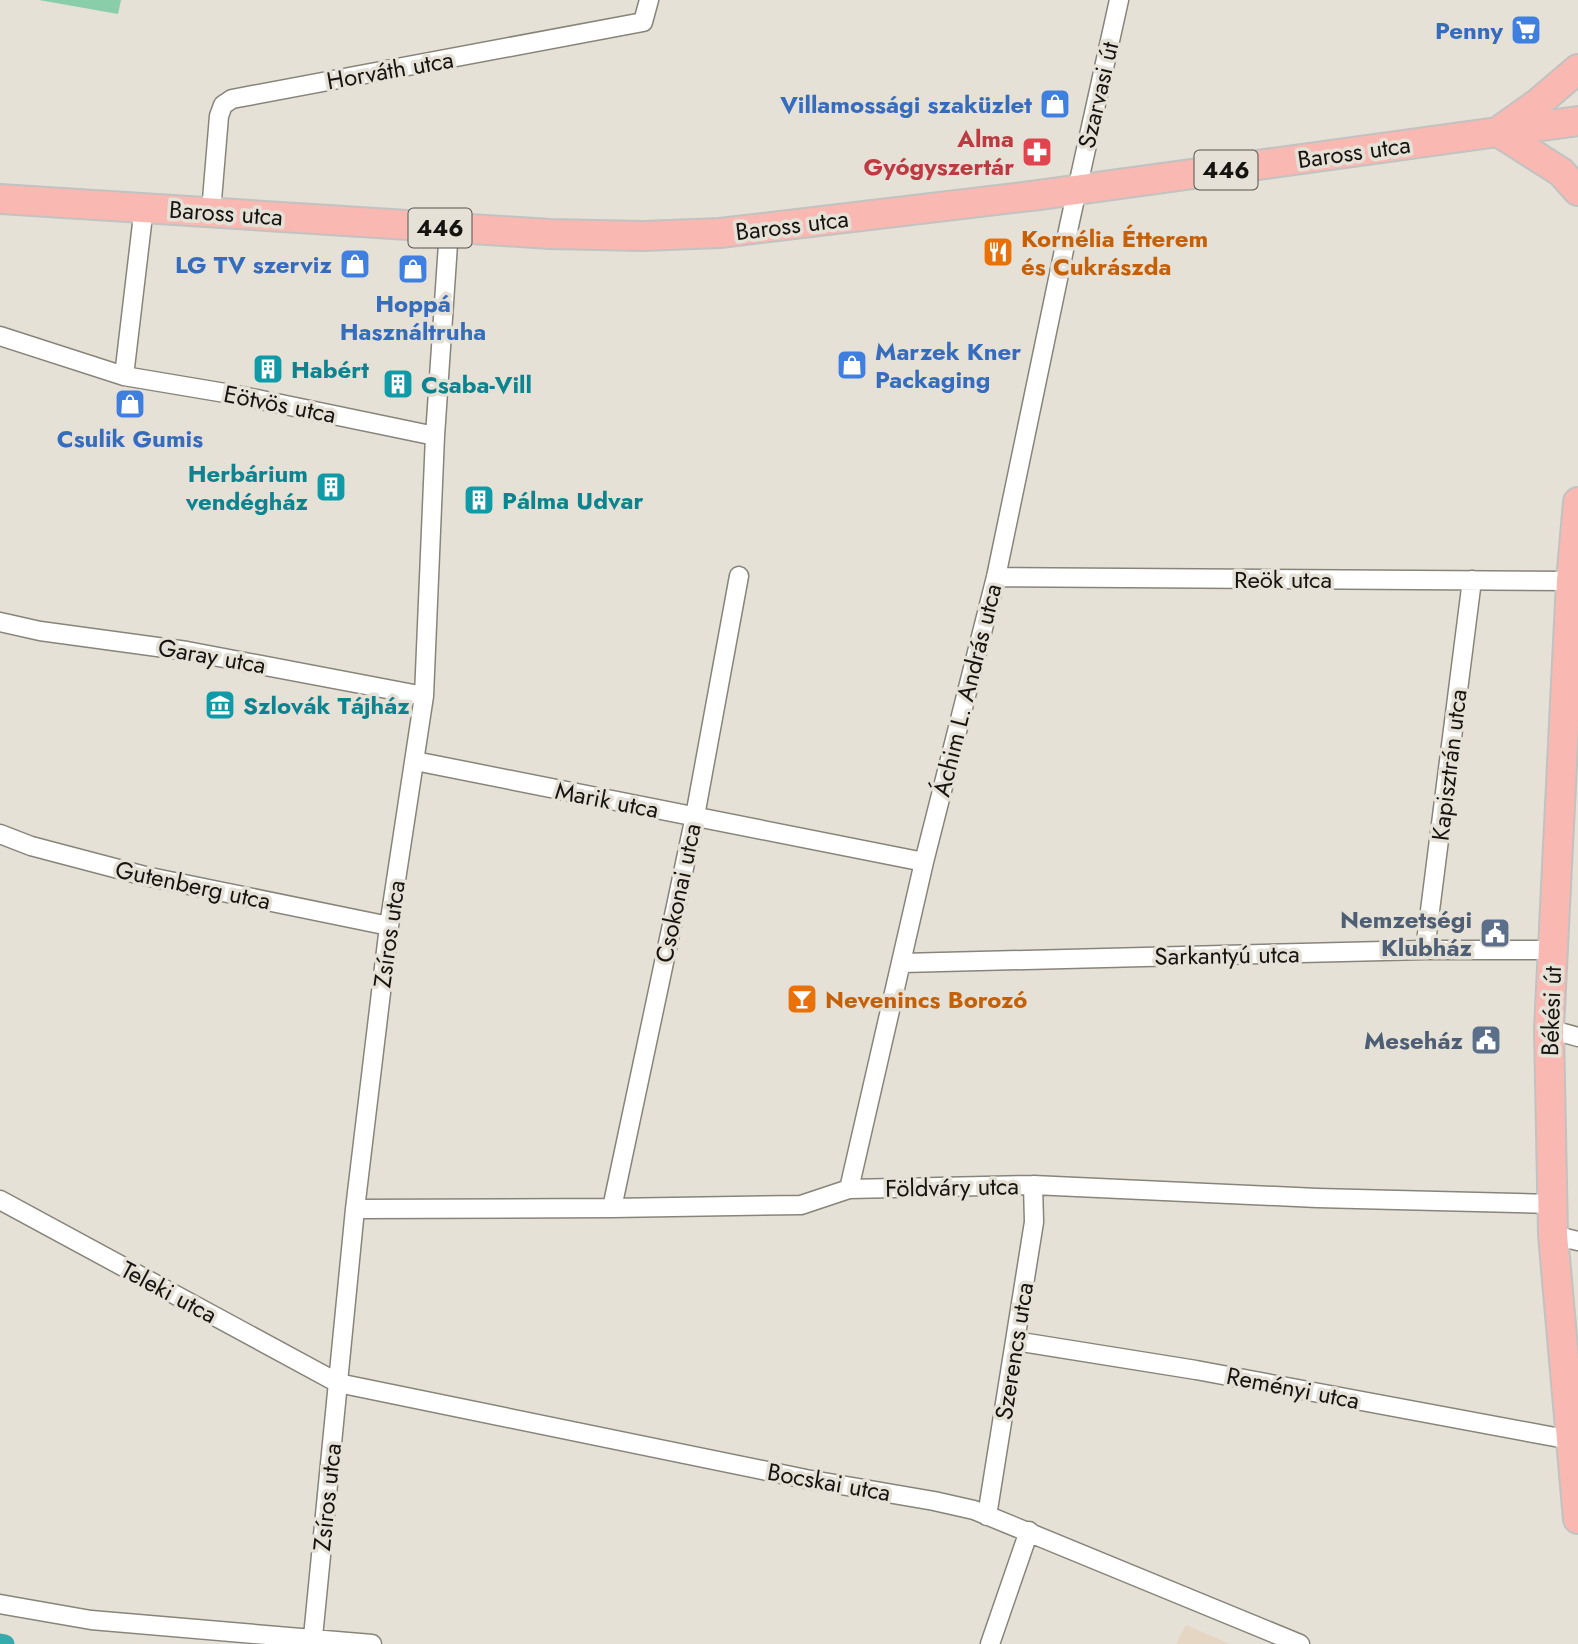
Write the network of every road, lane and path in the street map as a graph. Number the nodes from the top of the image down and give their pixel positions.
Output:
1 (649, 0) edge
2 (1119, 0) edge
3 (1578, 69) edge
4 (1578, 121) edge
5 (1498, 132) junction
6 (1076, 190) junction
7 (1578, 191) edge
8 (0, 199) edge
9 (144, 207) junction
10 (211, 212) junction
11 (449, 229) junction
12 (0, 336) edge
13 (124, 376) junction
14 (435, 436) junction
15 (1578, 502) edge
16 (739, 576) dead end
17 (996, 577) junction
18 (1472, 580) junction
19 (1571, 581) junction
20 (0, 622) edge
21 (424, 696) junction
22 (1571, 716) edge
23 (415, 761) junction
24 (695, 816) junction
25 (0, 834) edge
26 (924, 862) junction
27 (389, 926) junction
28 (1425, 950) junction
29 (1553, 950) junction
30 (902, 963) junction
31 (1549, 1028) junction
32 (1578, 1037) edge
33 (1033, 1185) junction
34 (849, 1189) junction
35 (0, 1200) edge
36 (1551, 1204) junction
37 (612, 1208) junction
38 (355, 1209) junction
39 (1565, 1238) edge
40 (1015, 1341) junction
41 (338, 1383) junction
42 (1571, 1440) junction
43 (1576, 1485) edge
44 (987, 1516) junction
45 (1578, 1519) edge
46 (1029, 1531) junction
47 (0, 1604) edge
48 (313, 1637) junction
49 (372, 1644) edge
50 (990, 1644) edge
51 (1300, 1644) edge

1 - 10 street, Horváth utca
2 - 6 street, Szarvasi út
3 - 5 main road, 446
4 - 5 main road, Baross utca / 446
5 - 6 main road, Baross utca / 446
5 - 7 main road
6 - 11 main road, Baross utca / 446
6 - 17 street, Áchim L. András utca
8 - 9 main road, Baross utca / 446
9 - 10 main road, Baross utca / 446
9 - 13 street
10 - 11 main road, Baross utca / 446
11 - 14 street, Zsíros utca
12 - 13 street, Eötvös utca
13 - 14 street, Eötvös utca
14 - 21 street, Zsíros utca
15 - 19 main road, Békési út
16 - 24 street, Csokonai utca
17 - 18 street, Reök utca
17 - 26 street, Áchim L. András utca
18 - 19 street, Reök utca
18 - 28 street, Kapisztrán utca
19 - 22 main road, Békési út
20 - 21 street, Garay utca
21 - 23 street, Zsíros utca
22 - 29 main road, Békési út
23 - 24 street, Marik utca
23 - 27 street, Zsíros utca
24 - 26 street, Marik utca
24 - 37 street, Csokonai utca
25 - 27 street, Gutenberg utca
26 - 30 street, Áchim L. András utca
27 - 38 street, Zsíros utca
28 - 29 street, Sarkantyú utca
28 - 30 street, Sarkantyú utca
29 - 31 main road, Békési út
30 - 34 street, Áchim L. András utca
31 - 32 street
31 - 36 main road, Békési út
33 - 34 street, Földváry utca
33 - 36 street, Földváry utca
33 - 40 street, Szerencs utca
34 - 37 street, Földváry utca
35 - 41 street, Teleki utca
36 - 39 main road, Békési út
37 - 38 street, Földváry utca
38 - 41 street, Zsíros utca
39 - 42 main road, Békési út
40 - 42 street, Reményi utca
40 - 44 street, Szerencs utca
41 - 44 street, Bocskai utca
41 - 48 street, Zsíros utca
42 - 43 main road, Békési út
43 - 45 main road, Békési út
44 - 46 street, Bocskai utca
46 - 50 street
46 - 51 street, Bocskai utca
47 - 48 street
48 - 49 street

